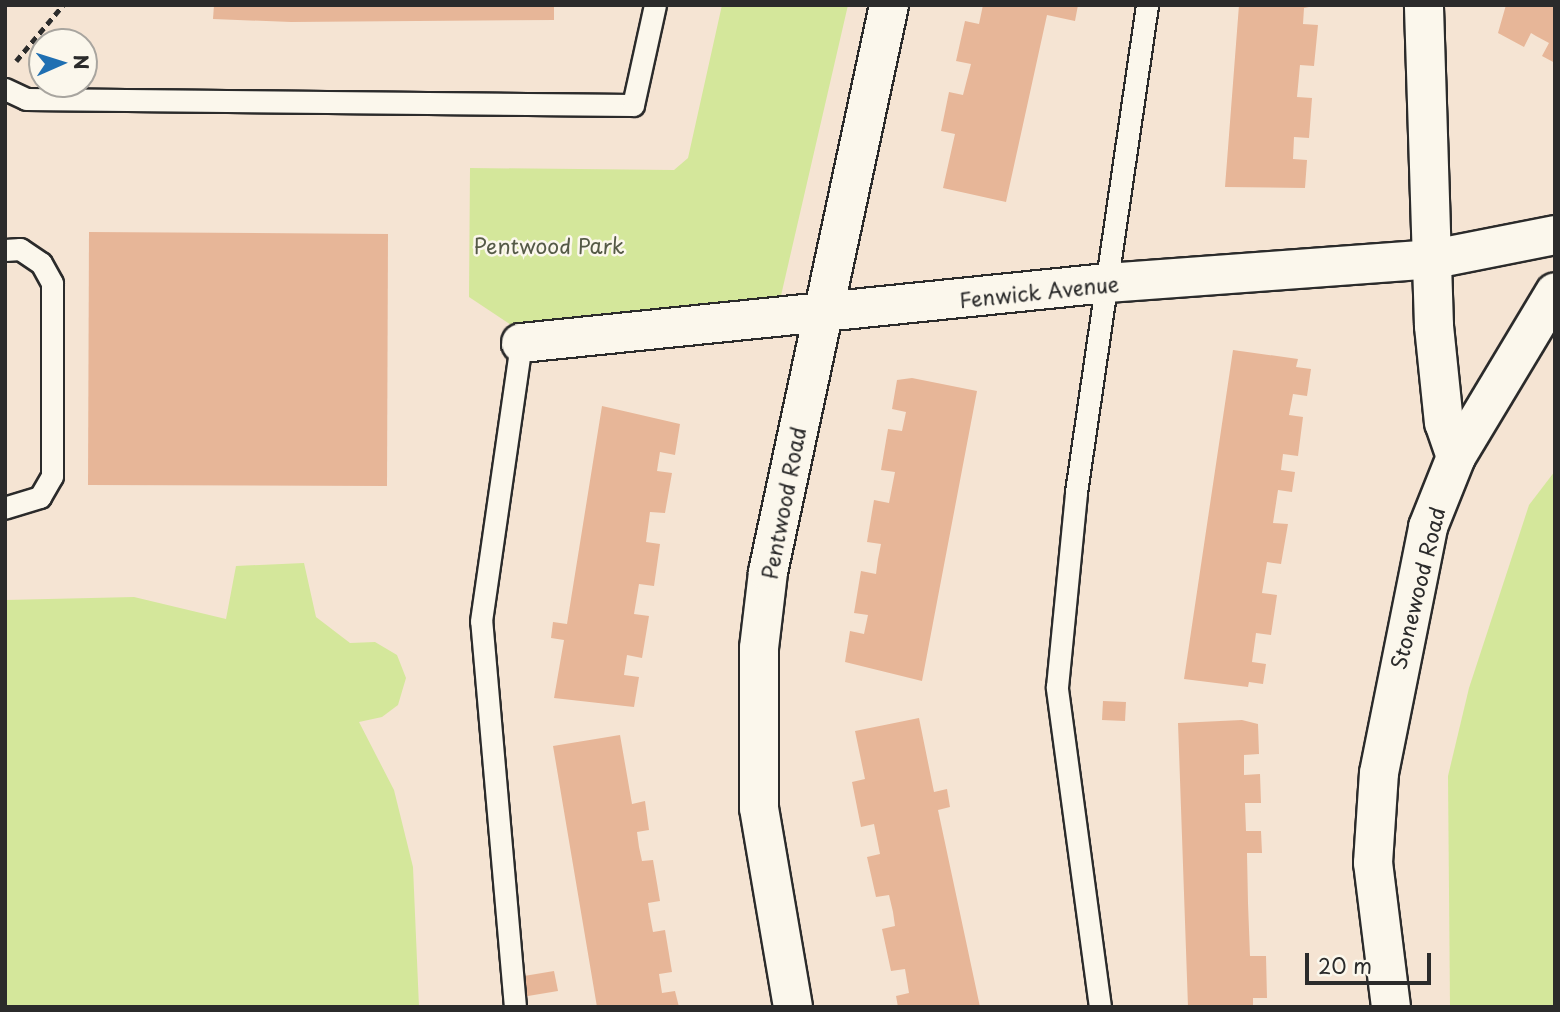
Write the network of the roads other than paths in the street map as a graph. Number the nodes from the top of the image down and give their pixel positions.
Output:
1 (655, 5) edge
2 (889, 5) edge
3 (1147, 5) edge
4 (1424, 5) edge
5 (5, 89) edge
6 (1555, 235) edge
7 (5, 250) edge
8 (1434, 259) junction
9 (1107, 283) junction
10 (1555, 292) edge
11 (820, 315) junction
12 (521, 343) joint
13 (1456, 457) junction
14 (5, 508) edge
15 (515, 1007) edge
16 (793, 1007) edge
17 (1100, 1007) edge
18 (1391, 1007) edge

1 - 5 lane
2 - 11 street, Pentwood Road
3 - 9 lane
4 - 8 street
6 - 8 street, Fenwick Avenue
7 - 14 lane
8 - 9 street, Fenwick Avenue
8 - 13 street
9 - 11 street, Fenwick Avenue
9 - 17 lane
10 - 13 street, Stonewood Road
11 - 12 street, Fenwick Avenue
11 - 16 street, Pentwood Road
12 - 15 lane
13 - 18 street, Stonewood Road

